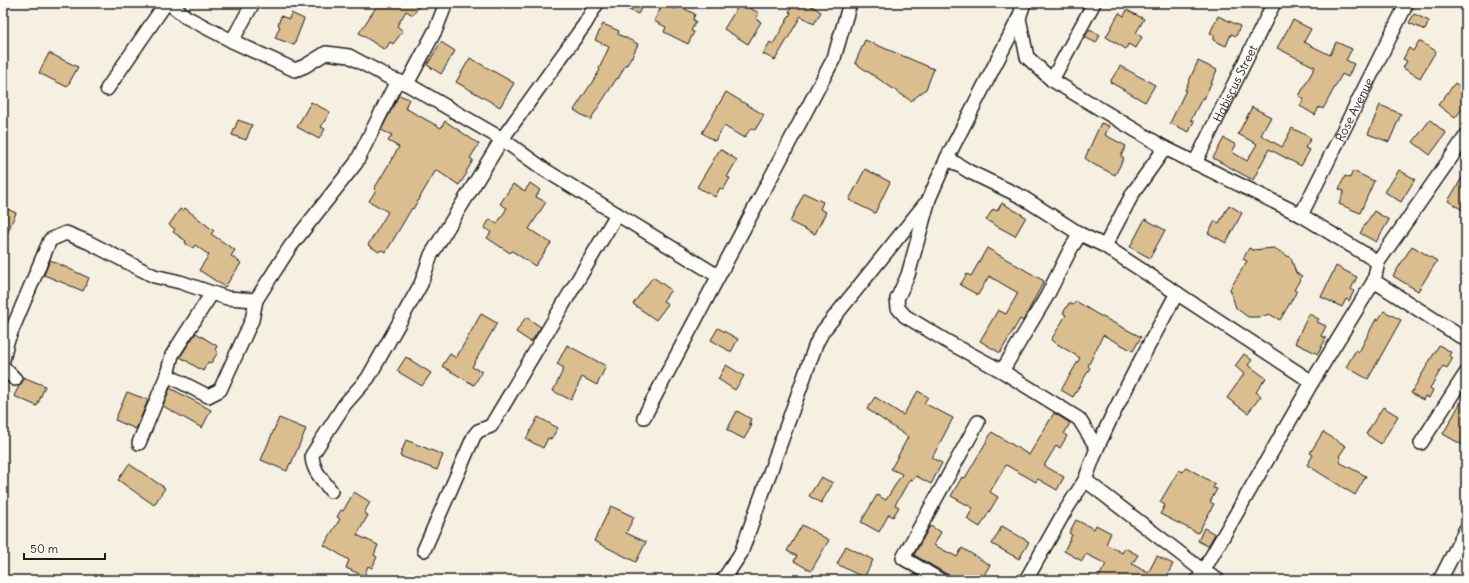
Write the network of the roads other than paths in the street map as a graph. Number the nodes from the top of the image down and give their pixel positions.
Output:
1 (166, 3) edge
2 (169, 3) edge
3 (253, 3) edge
4 (446, 3) edge
5 (597, 3) edge
6 (849, 3) edge
7 (1024, 3) edge
8 (1094, 3) edge
9 (1274, 3) edge
10 (1407, 3) edge
11 (1019, 18) junction
12 (232, 41) junction
13 (1052, 80) junction
14 (402, 82) junction
15 (107, 89) dead end
16 (1466, 136) edge
17 (502, 139) junction
18 (1165, 148) junction
19 (948, 158) junction
20 (1195, 163) junction
21 (929, 199) junction
22 (617, 214) junction
23 (1301, 215) junction
24 (1080, 234) junction
25 (1105, 246) junction
26 (1378, 262) junction
27 (718, 276) junction
28 (1374, 281) junction
29 (212, 293) junction
30 (1177, 293) junction
31 (256, 300) junction
32 (1466, 340) edge
33 (3, 360) edge
34 (3, 366) edge
35 (1002, 371) junction
36 (1466, 373) edge
37 (167, 375) junction
38 (15, 379) dead end
39 (1312, 382) junction
40 (644, 417) dead end
41 (978, 422) dead end
42 (139, 443) dead end
43 (1420, 443) dead end
44 (1097, 448) junction
45 (1085, 480) junction
46 (330, 490) dead end
47 (1466, 530) edge
48 (424, 550) dead end
49 (1201, 576) edge
50 (723, 580) edge
51 (940, 580) edge
52 (1026, 580) edge
53 (1218, 580) edge
54 (1440, 580) edge

1 - 15 street
2 - 12 street
3 - 12 street
4 - 14 street
5 - 17 street
6 - 27 street
7 - 11 street
8 - 13 street
9 - 20 street, Habiscus Street
10 - 23 street, Rose Avenue
11 - 13 street
11 - 19 street
12 - 14 street
13 - 18 street
14 - 17 street
14 - 31 street
16 - 26 street
17 - 22 street
17 - 46 street
18 - 20 street
18 - 25 street
19 - 21 street
19 - 24 street
20 - 23 street
21 - 35 street
21 - 50 street
22 - 27 street
22 - 48 street
23 - 26 street
24 - 25 street
24 - 35 street
25 - 30 street
26 - 28 street
27 - 40 street
28 - 32 street
28 - 39 street
29 - 31 street
29 - 33 street
29 - 37 street
30 - 39 street
30 - 44 street
31 - 37 street
34 - 38 street
35 - 44 street
36 - 43 street
37 - 42 street
39 - 49 street
41 - 51 street
44 - 45 street
45 - 49 street
45 - 52 street
47 - 54 street
49 - 53 street

